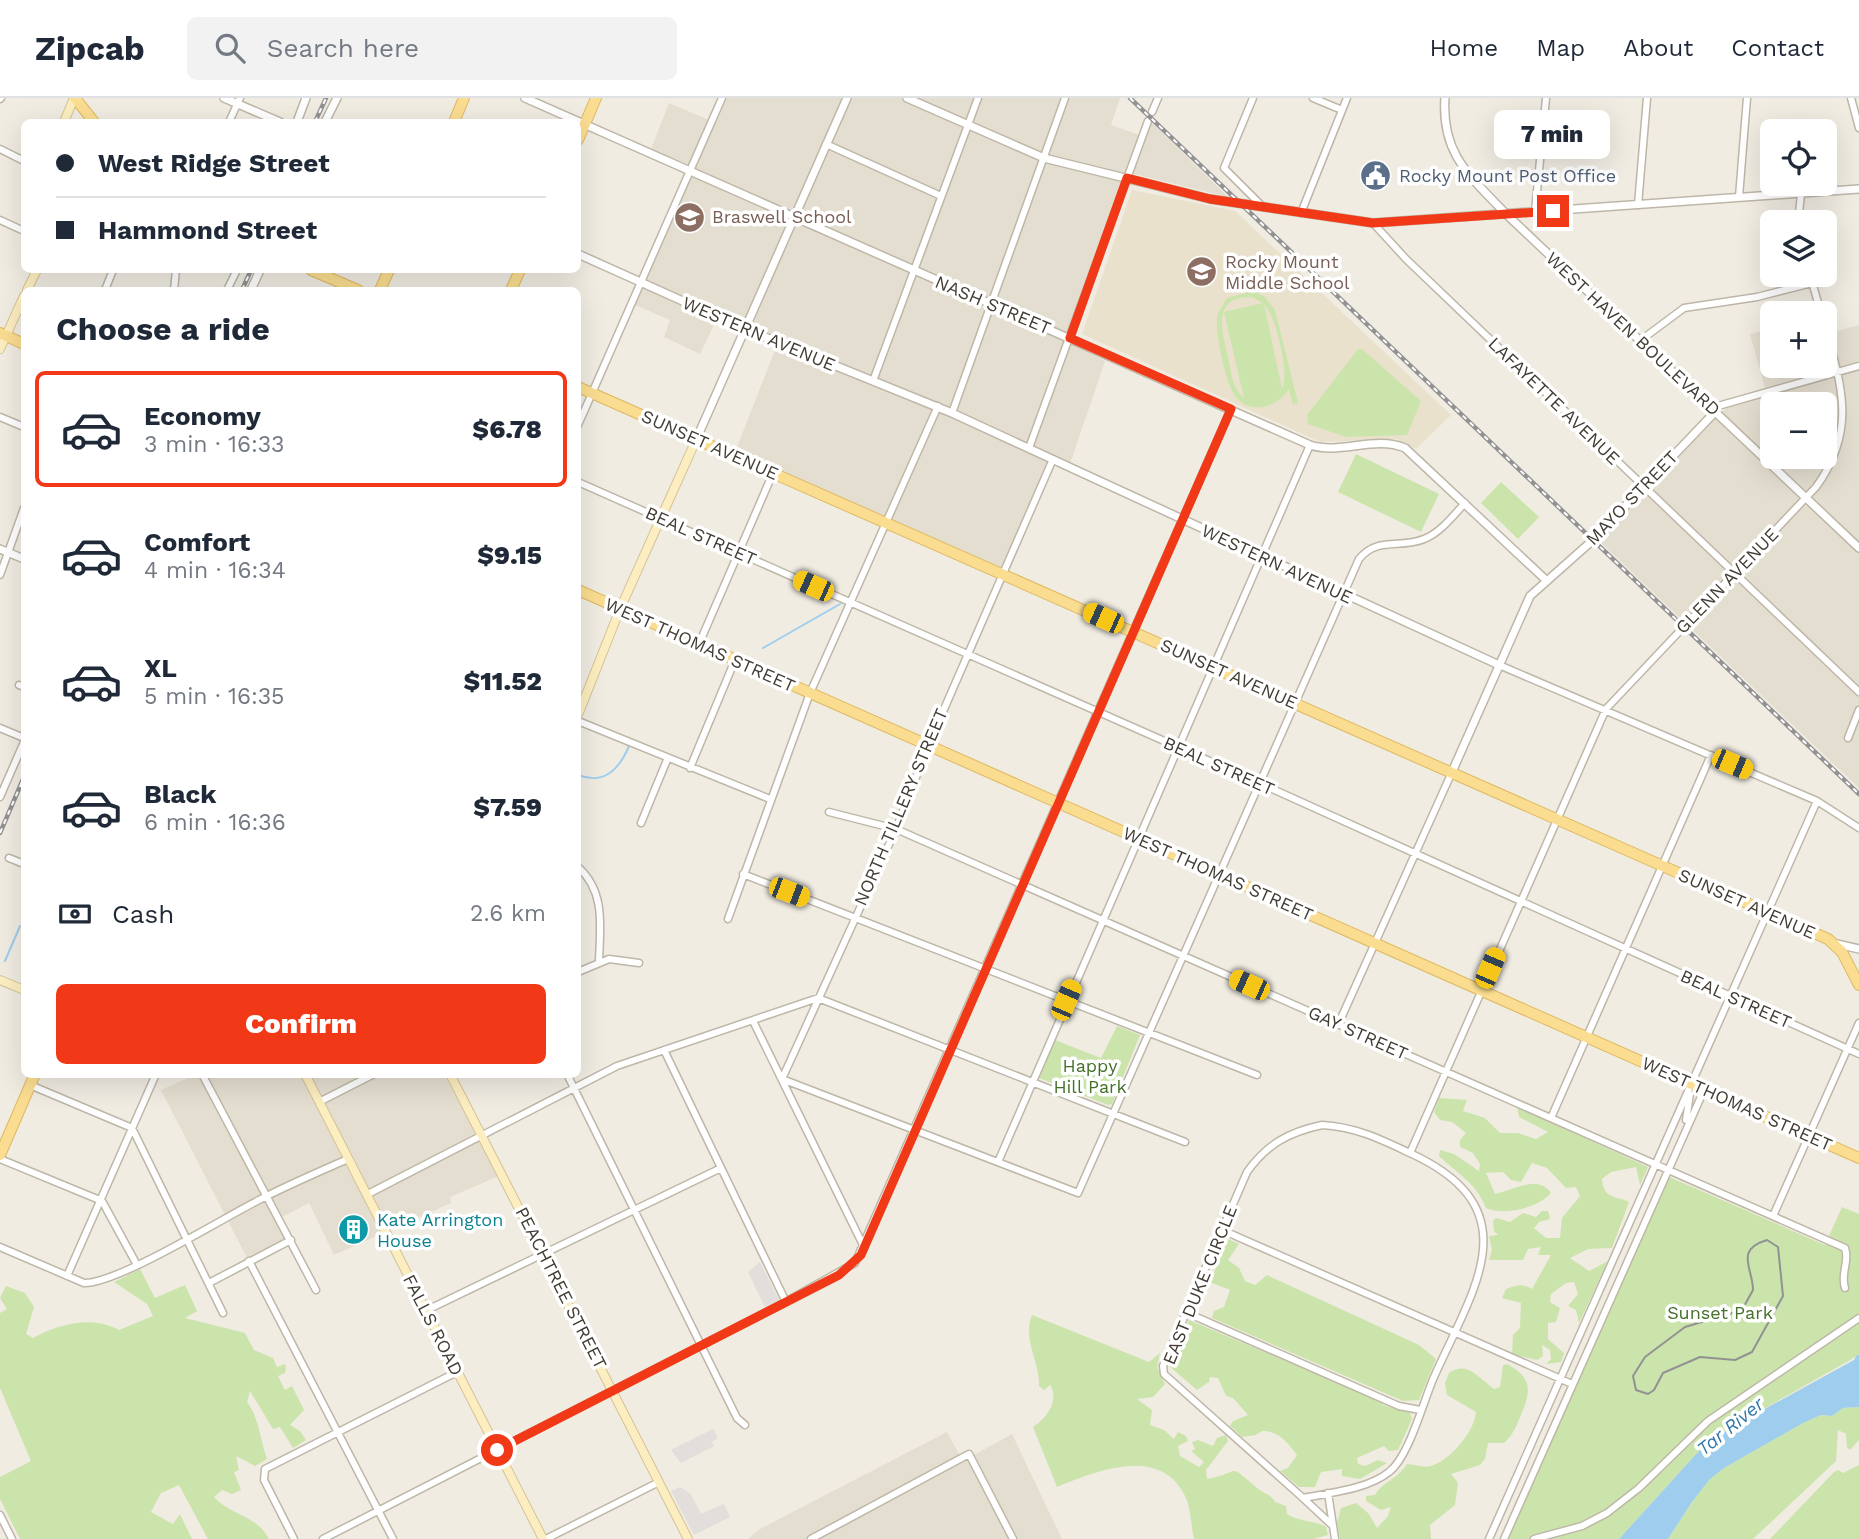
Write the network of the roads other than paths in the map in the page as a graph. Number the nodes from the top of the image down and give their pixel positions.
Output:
1 (75, 98) edge
2 (224, 98) edge
3 (306, 98) edge
4 (337, 98) edge
5 (464, 98) edge
6 (525, 98) edge
7 (596, 98) edge
8 (722, 98) edge
9 (847, 98) edge
10 (907, 98) edge
11 (978, 98) edge
12 (1065, 98) edge
13 (1158, 98) edge
14 (1253, 98) edge
15 (1313, 98) edge
16 (1347, 98) edge
17 (1445, 98) edge
18 (1546, 98) edge
19 (1647, 98) edge
20 (1748, 98) edge
21 (1851, 98) edge
22 (238, 101) edge
23 (1342, 110) junction
24 (1152, 112) dead end
25 (65, 119) edge
26 (92, 119) edge
27 (230, 119) edge
28 (274, 119) edge
29 (298, 119) edge
30 (326, 119) edge
31 (454, 119) edge
32 (573, 119) edge
33 (1148, 121) dead end
34 (581, 123) edge
35 (584, 124) junction
36 (966, 124) junction
37 (1859, 128) edge
38 (581, 132) edge
39 (826, 144) junction
40 (0, 149) edge
41 (21, 158) edge
42 (1044, 158) junction
43 (690, 170) junction
44 (1127, 178) junction
45 (1859, 189) edge
46 (1837, 191) edge
47 (941, 196) junction
48 (1760, 196) edge
49 (1739, 197) junction
50 (1638, 205) junction
51 (1264, 207) junction
52 (1535, 212) junction
53 (1301, 213) junction
54 (1505, 213) junction
55 (794, 218) junction
56 (0, 220) edge
57 (1373, 223) junction
58 (21, 230) edge
59 (581, 255) edge
60 (913, 270) junction
61 (317, 273) edge
62 (641, 282) junction
63 (351, 287) edge
64 (1787, 287) edge
65 (21, 301) edge
66 (991, 304) junction
67 (745, 329) junction
68 (3, 334) edge
69 (1070, 338) junction
70 (1641, 340) junction
71 (21, 343) edge
72 (0, 349) edge
73 (1859, 366) edge
74 (1837, 368) edge
75 (1838, 371) junction
76 (873, 381) junction
77 (581, 388) edge
78 (592, 393) junction
79 (938, 406) junction
80 (1231, 409) junction
81 (952, 412) junction
82 (1715, 412) junction
83 (0, 416) edge
84 (581, 418) edge
85 (21, 426) edge
86 (696, 440) junction
87 (1310, 444) junction
88 (1029, 448) junction
89 (1053, 459) junction
90 (773, 473) junction
91 (581, 483) edge
92 (1643, 486) junction
93 (1806, 498) junction
94 (1465, 503) junction
95 (21, 518) edge
96 (661, 519) junction
97 (1181, 520) junction
98 (886, 522) junction
99 (1859, 548) edge
100 (0, 549) edge
101 (10, 553) junction
102 (738, 553) junction
103 (1261, 556) junction
104 (21, 558) edge
105 (1735, 573) junction
106 (1004, 574) junction
107 (0, 575) edge
108 (1547, 581) junction
109 (581, 591) edge
110 (1341, 594) junction
111 (850, 602) junction
112 (620, 609) junction
113 (1132, 631) junction
114 (699, 644) junction
115 (967, 654) junction
116 (735, 660) junction
117 (1499, 665) junction
118 (1213, 667) junction
119 (1859, 692) edge
120 (810, 693) junction
121 (1293, 703) junction
122 (1606, 709) junction
123 (581, 710) edge
124 (1859, 710) edge
125 (1098, 712) junction
126 (581, 719) edge
127 (0, 728) edge
128 (1848, 737) dead end
129 (21, 738) edge
130 (928, 746) junction
131 (21, 747) edge
132 (1178, 747) junction
133 (1711, 755) junction
134 (667, 760) junction
135 (690, 768) junction
136 (1452, 772) junction
137 (1257, 782) junction
138 (0, 797) edge
139 (770, 799) junction
140 (1817, 801) junction
141 (1056, 802) junction
142 (829, 811) dead end
143 (1556, 819) junction
144 (641, 822) dead end
145 (1859, 828) edge
146 (896, 829) junction
147 (1138, 839) junction
148 (1415, 855) junction
149 (9, 858) dead end
150 (21, 863) edge
151 (1662, 867) junction
152 (581, 871) edge
153 (743, 874) junction
154 (1217, 875) junction
155 (1022, 884) junction
156 (1519, 902) junction
157 (1769, 914) junction
158 (854, 917) junction
159 (728, 919) dead end
160 (1101, 919) junction
161 (1376, 943) junction
162 (1833, 943) junction
163 (1625, 949) junction
164 (1859, 949) edge
165 (1181, 955) junction
166 (599, 961) junction
167 (639, 963) dead end
168 (986, 969) junction
169 (581, 970) edge
170 (1858, 978) edge
171 (0, 979) edge
172 (21, 989) edge
173 (1480, 990) junction
174 (1731, 996) junction
175 (818, 998) junction
176 (1066, 1000) junction
177 (753, 1021) junction
178 (1859, 1023) edge
179 (1338, 1025) junction
180 (1148, 1033) junction
181 (1586, 1038) junction
182 (1847, 1048) junction
183 (950, 1049) junction
184 (664, 1050) junction
185 (1859, 1054) edge
186 (1445, 1071) junction
187 (1257, 1074) dead end
188 (33, 1078) edge
189 (154, 1078) edge
190 (204, 1078) edge
191 (307, 1078) edge
192 (366, 1078) edge
193 (452, 1078) edge
194 (569, 1078) edge
195 (782, 1079) junction
196 (1031, 1081) junction
197 (30, 1085) junction
198 (1696, 1087) junction
199 (575, 1088) junction
200 (319, 1102) junction
201 (1113, 1113) junction
202 (1551, 1118) junction
203 (132, 1128) junction
204 (915, 1130) junction
205 (484, 1135) junction
206 (1808, 1136) junction
207 (1185, 1142) dead end
208 (1409, 1153) junction
209 (0, 1157) edge
210 (1859, 1158) edge
211 (348, 1159) junction
212 (998, 1162) junction
213 (1654, 1164) junction
214 (719, 1169) junction
215 (1666, 1170) junction
216 (267, 1195) junction
217 (366, 1195) junction
218 (102, 1201) junction
219 (635, 1210) junction
220 (1773, 1216) junction
221 (1222, 1230) junction
222 (186, 1238) junction
223 (291, 1240) junction
224 (0, 1247) edge
225 (864, 1247) junction
226 (544, 1254) junction
227 (249, 1261) junction
228 (136, 1265) junction
229 (67, 1276) junction
230 (209, 1283) junction
231 (1845, 1288) dead end
232 (316, 1290) dead end
233 (786, 1302) junction
234 (425, 1311) junction
235 (1185, 1312) junction
236 (223, 1313) dead end
237 (1859, 1318) edge
238 (1455, 1332) junction
239 (701, 1346) junction
240 (457, 1372) junction
241 (1560, 1379) junction
242 (1572, 1384) junction
243 (613, 1391) junction
244 (1420, 1410) junction
245 (745, 1425) dead end
246 (338, 1432) junction
247 (497, 1450) junction
248 (659, 1482) junction
249 (1328, 1493) junction
250 (1303, 1499) junction
251 (379, 1511) junction
252 (0, 1515) edge
253 (1333, 1526) junction
254 (9, 1538) edge
255 (294, 1539) edge
256 (323, 1539) edge
257 (393, 1539) edge
258 (545, 1539) edge
259 (688, 1539) edge
260 (811, 1539) edge
261 (1013, 1539) edge
262 (1335, 1539) edge
263 (1489, 1539) edge
264 (1504, 1539) edge
265 (1534, 1539) edge

1 - 25 main road
1 - 26 main road
2 - 22 street
3 - 29 street
4 - 30 street
5 - 31 main road
6 - 32 street, NASH STREET
7 - 35 main road
8 - 43 street
9 - 39 street
10 - 36 street
11 - 36 street
12 - 42 street
13 - 24 street
14 - 51 street
15 - 23 street
16 - 23 street
17 - 54 street, WEST HAVEN BOULEVARD
18 - 52 street
19 - 50 street
20 - 49 street
21 - 37 street
22 - 27 street
22 - 28 street
23 - 53 street
33 - 44 street
34 - 35 street, NASH STREET
35 - 38 main road
35 - 43 street, NASH STREET
36 - 42 street
36 - 47 street
39 - 47 street
39 - 55 street
40 - 41 street
42 - 44 street
42 - 66 street
43 - 55 street, NASH STREET
43 - 62 street
44 - 51 street
44 - 69 street
45 - 46 street
47 - 60 street
48 - 49 street
49 - 50 street
50 - 52 street
51 - 53 street
52 - 54 street
53 - 57 street
54 - 57 street
54 - 70 street, WEST HAVEN BOULEVARD
55 - 60 street, NASH STREET
55 - 67 street
56 - 58 street
57 - 92 street, LAFAYETTE AVENUE
59 - 62 street, WESTERN AVENUE
60 - 66 street, NASH STREET
60 - 76 street
61 - 63 main road
62 - 67 street, WESTERN AVENUE
62 - 78 street
64 - 70 street
65 - 68 main road
66 - 69 street, NASH STREET
66 - 81 street
67 - 76 street, WESTERN AVENUE
67 - 86 street
68 - 71 main road
68 - 72 main road
69 - 80 street, NASH STREET
69 - 88 street
70 - 82 street, WEST HAVEN BOULEVARD
73 - 75 street
74 - 75 street, GLENN AVENUE
75 - 82 street
75 - 93 street, GLENN AVENUE
76 - 79 street, WESTERN AVENUE
77 - 78 main road, SUNSET AVENUE
78 - 84 street
78 - 86 main road, SUNSET AVENUE
79 - 81 street, WESTERN AVENUE
79 - 98 street
80 - 87 street, NASH STREET
80 - 97 street
81 - 88 street, WESTERN AVENUE
82 - 92 street, MAYO STREET
82 - 93 street, WEST HAVEN BOULEVARD
83 - 85 street
86 - 90 main road, SUNSET AVENUE
86 - 96 main road
87 - 94 street, NASH STREET
87 - 103 street
88 - 89 street, WESTERN AVENUE
89 - 97 street, WESTERN AVENUE
89 - 106 street, NORTH TILLERY STREET
90 - 98 main road, SUNSET AVENUE
90 - 102 street
91 - 96 street, BEAL STREET
92 - 105 street, LAFAYETTE AVENUE
92 - 108 street, MAYO STREET
93 - 99 street, WEST HAVEN BOULEVARD
93 - 105 street, GLENN AVENUE
94 - 108 street, NASH STREET
94 - 110 street
95 - 101 street
96 - 102 street, BEAL STREET
96 - 112 main road
97 - 103 street, WESTERN AVENUE
97 - 113 street
98 - 106 main road, SUNSET AVENUE
98 - 111 street
100 - 101 street
101 - 104 street
101 - 107 street
102 - 111 street, BEAL STREET
102 - 114 street
103 - 110 street, WESTERN AVENUE
103 - 118 street
105 - 119 street, LAFAYETTE AVENUE
105 - 122 street, GLENN AVENUE
106 - 113 main road, SUNSET AVENUE
106 - 115 street, NORTH TILLERY STREET
108 - 117 street, MAYO STREET
109 - 112 main road, WEST THOMAS STREET
110 - 117 street, WESTERN AVENUE
110 - 121 street
111 - 115 street, BEAL STREET
111 - 120 street
112 - 114 main road, WEST THOMAS STREET
112 - 123 main road
113 - 118 main road, SUNSET AVENUE
113 - 125 street
114 - 116 main road, WEST THOMAS STREET
115 - 125 street, BEAL STREET
115 - 130 street, NORTH TILLERY STREET
116 - 120 main road, WEST THOMAS STREET
116 - 135 street
117 - 122 street, WESTERN AVENUE
117 - 136 street, MAYO STREET
118 - 121 main road, SUNSET AVENUE
118 - 132 street
120 - 130 main road, WEST THOMAS STREET
120 - 139 street
121 - 136 main road, SUNSET AVENUE
121 - 137 street
122 - 133 street, WESTERN AVENUE
122 - 143 street, GLENN AVENUE
124 - 128 street
125 - 132 street, BEAL STREET
125 - 141 street
126 - 134 street
127 - 129 street
130 - 141 main road, WEST THOMAS STREET
130 - 146 street, NORTH TILLERY STREET
131 - 138 street
132 - 137 street, BEAL STREET
132 - 147 street
133 - 140 street, WESTERN AVENUE
133 - 151 street
134 - 135 street
134 - 144 street
135 - 139 street
136 - 143 main road, SUNSET AVENUE
136 - 148 street
137 - 148 street, BEAL STREET
137 - 154 street
139 - 153 street
140 - 145 street, WESTERN AVENUE
140 - 157 street
141 - 147 main road, WEST THOMAS STREET
141 - 155 street
142 - 146 street, GAY STREET
143 - 151 main road, SUNSET AVENUE
143 - 156 street, GLENN AVENUE
146 - 155 street, GAY STREET
146 - 158 street, NORTH TILLERY STREET
147 - 154 main road, WEST THOMAS STREET
147 - 160 street
148 - 156 street, BEAL STREET
148 - 161 street
149 - 150 street
151 - 157 main road, SUNSET AVENUE
151 - 163 street
152 - 166 street
153 - 158 street
153 - 159 street
154 - 161 main road, WEST THOMAS STREET
154 - 165 street
155 - 160 street, GAY STREET
155 - 168 street
156 - 163 street, BEAL STREET
156 - 173 street, GLENN AVENUE
157 - 162 main road, SUNSET AVENUE
157 - 174 street
158 - 168 street
158 - 175 street, NORTH TILLERY STREET
160 - 165 street, GAY STREET
160 - 176 street
161 - 173 main road, WEST THOMAS STREET
161 - 179 street
162 - 164 street
162 - 170 main road, SUNSET AVENUE
163 - 174 street, BEAL STREET
163 - 181 street
165 - 179 street, GAY STREET
165 - 180 street
166 - 167 street
166 - 169 street
168 - 176 street
168 - 183 street
171 - 172 main road
173 - 181 main road, WEST THOMAS STREET
173 - 186 street, GLENN AVENUE
174 - 182 street, BEAL STREET
174 - 198 street
175 - 177 street
175 - 183 street
175 - 195 street, NORTH TILLERY STREET
176 - 180 street
176 - 196 street
177 - 184 street
177 - 195 street
178 - 182 street
179 - 186 street, GAY STREET
180 - 187 street
180 - 201 street
181 - 198 main road, WEST THOMAS STREET
181 - 202 street
182 - 185 street, BEAL STREET
182 - 206 street
183 - 196 street
183 - 204 street
184 - 199 street
184 - 214 street
186 - 202 street, GAY STREET
186 - 208 street, GLENN AVENUE
188 - 197 main road
189 - 203 street
190 - 216 street
191 - 200 main road, FALLS ROAD
192 - 200 street
193 - 205 main road, PEACHTREE STREET
194 - 199 street
195 - 204 street
195 - 225 street
196 - 201 street
196 - 212 street
197 - 203 street
197 - 209 main road
198 - 206 main road, WEST THOMAS STREET
198 - 213 street
198 - 215 street
199 - 205 street
199 - 219 street
200 - 211 main road, FALLS ROAD
201 - 207 street
201 - 212 street
202 - 213 street, GAY STREET
203 - 218 street
203 - 222 street
204 - 212 street
204 - 225 street
205 - 217 street
205 - 226 main road, PEACHTREE STREET
206 - 210 main road, WEST THOMAS STREET
206 - 220 street
208 - 221 street, EAST DUKE CIRCLE
208 - 238 street, EAST DUKE CIRCLE
209 - 218 street
211 - 216 street
211 - 217 main road, FALLS ROAD
213 - 215 street, GAY STREET
213 - 241 street
214 - 219 street
214 - 233 street
215 - 220 street, GAY STREET
215 - 242 street
216 - 222 street
216 - 223 street
217 - 234 main road, FALLS ROAD
218 - 228 street
218 - 229 street
219 - 226 street
219 - 239 street
220 - 231 street, GAY STREET
221 - 235 street, EAST DUKE CIRCLE
221 - 238 street
222 - 228 street
222 - 230 street
223 - 227 street
223 - 232 street
224 - 229 street
225 - 233 street
226 - 234 street
226 - 243 main road, PEACHTREE STREET
227 - 230 street
227 - 246 street
228 - 229 street
230 - 236 street
233 - 239 street
234 - 240 main road, FALLS ROAD
235 - 244 street
235 - 250 street, EAST DUKE CIRCLE
237 - 265 street
238 - 241 street
238 - 244 street, EAST DUKE CIRCLE
239 - 243 street
239 - 245 street
240 - 246 street
240 - 247 main road, FALLS ROAD
241 - 242 street
241 - 263 street
242 - 264 street
243 - 247 street
243 - 248 main road, PEACHTREE STREET
244 - 249 street, EAST DUKE CIRCLE
246 - 251 street
246 - 255 street
247 - 251 street
247 - 258 main road, FALLS ROAD
248 - 258 street
248 - 259 main road, PEACHTREE STREET
249 - 250 street
249 - 253 street
250 - 253 street
251 - 256 street
251 - 257 street
252 - 254 street
253 - 262 street
260 - 261 street

